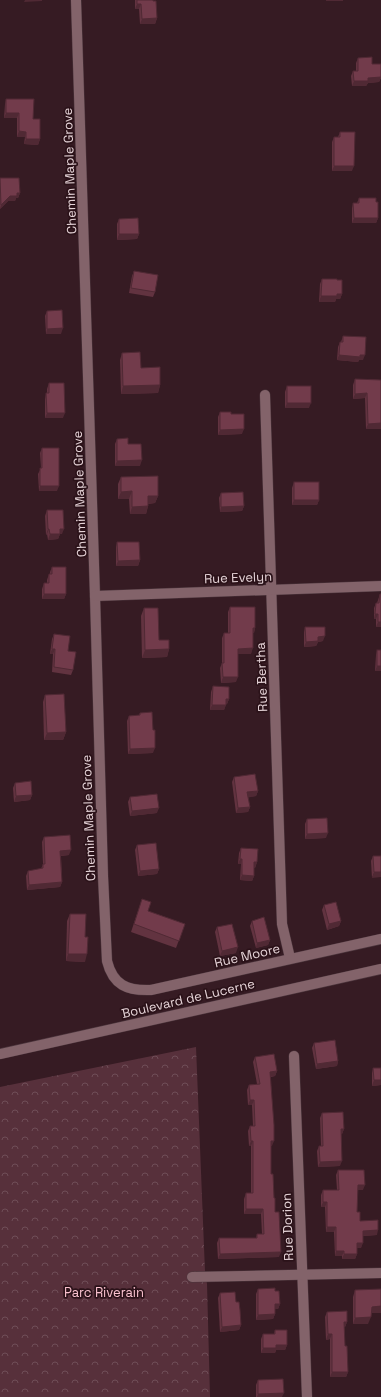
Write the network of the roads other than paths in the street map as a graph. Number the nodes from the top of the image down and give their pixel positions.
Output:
1 (76, 0) edge
2 (265, 395) dead end
3 (381, 586) edge
4 (271, 589) junction
5 (95, 596) junction
6 (381, 939) edge
7 (290, 958) junction
8 (381, 968) edge
9 (120, 984) joint
10 (0, 1054) edge
11 (294, 1056) dead end
12 (381, 1273) edge
13 (302, 1276) junction
14 (192, 1278) dead end
15 (307, 1397) edge

1 - 5 street, Chemin Maple Grove
2 - 4 street, Rue Bertha
3 - 4 street, Rue Evelyn
4 - 5 street, Rue Evelyn
4 - 7 street, Rue Bertha
5 - 9 street, Chemin Maple Grove
6 - 7 street, Rue Moore
7 - 9 street, Rue Moore
8 - 10 street, Boulevard de Lucerne
11 - 13 street, Rue Dorion
12 - 13 street
13 - 14 street
13 - 15 street, Rue Dorion

